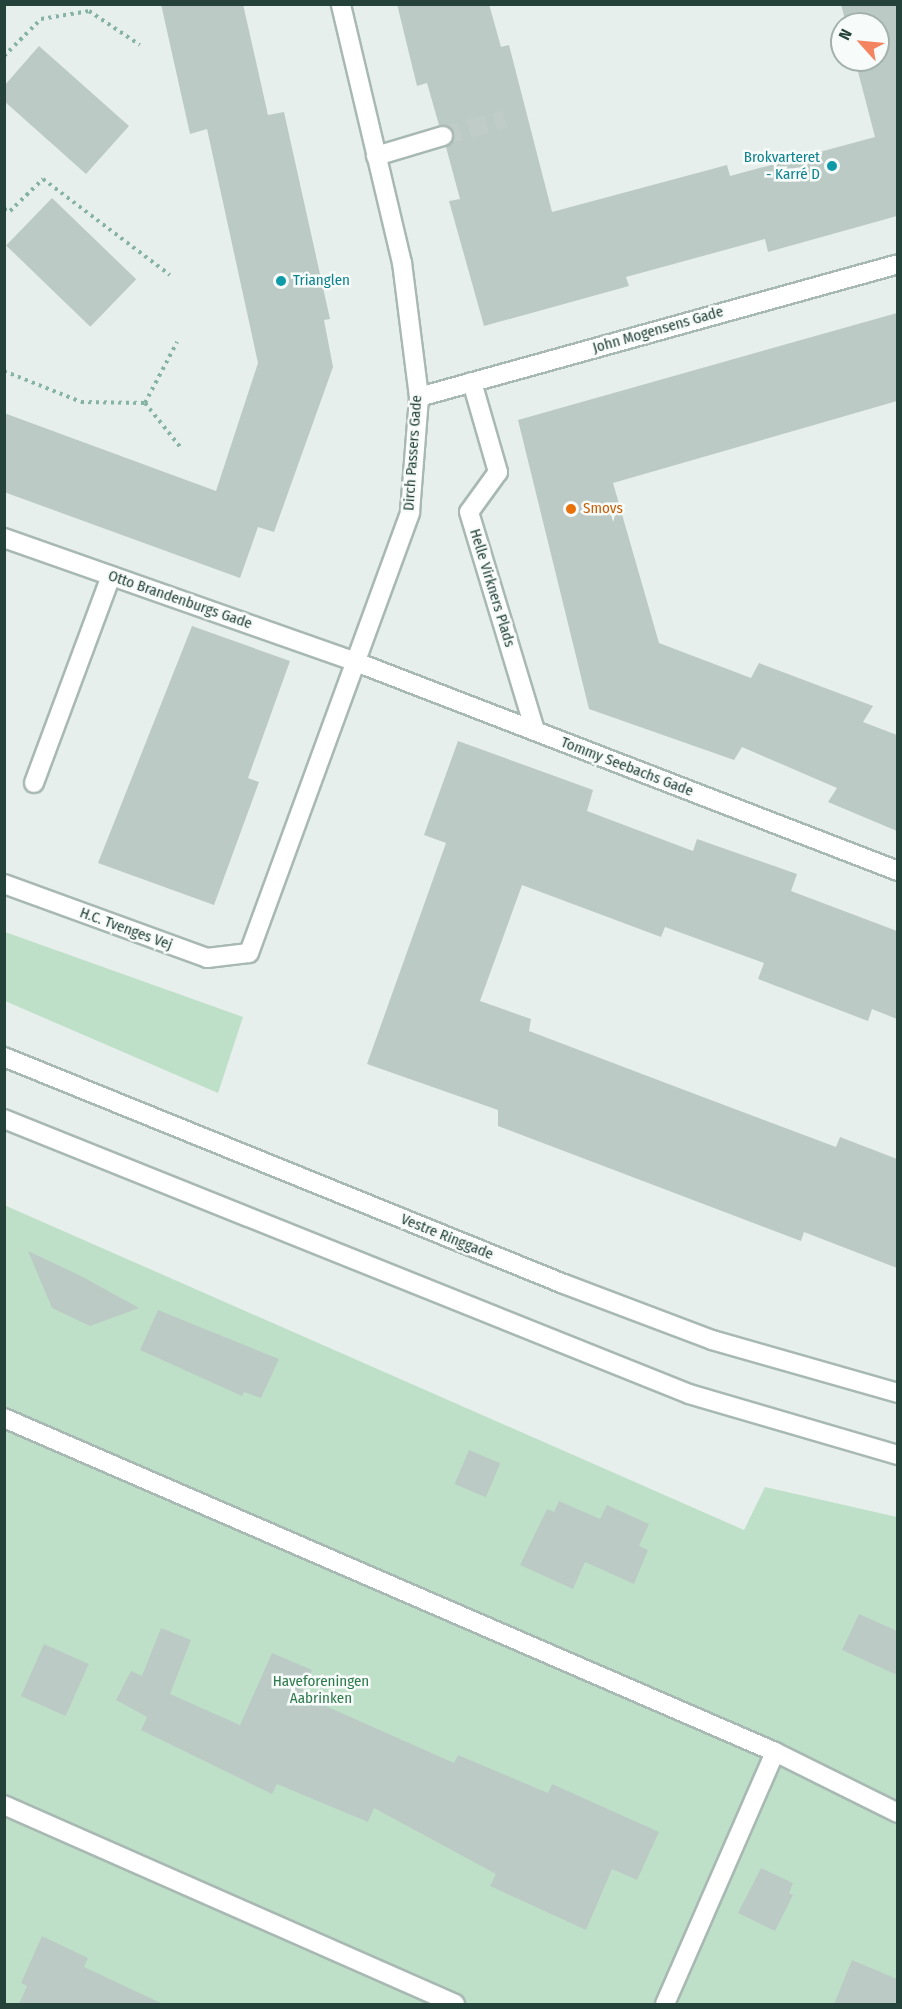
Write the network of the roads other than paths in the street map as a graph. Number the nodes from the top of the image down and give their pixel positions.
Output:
1 (340, 4) edge
2 (442, 136) tunnel mouth
3 (376, 156) junction
4 (897, 264) edge
5 (472, 382) junction
6 (419, 397) junction
7 (5, 542) edge
8 (111, 576) junction
9 (356, 662) junction
10 (535, 731) junction
11 (34, 783) dead end
12 (897, 871) edge
13 (4, 884) edge
14 (249, 953) joint
15 (4, 1057) edge
16 (4, 1119) edge
17 (897, 1393) edge
18 (4, 1418) edge
19 (897, 1455) edge
20 (775, 1752) junction
21 (4, 1805) edge
22 (897, 1813) edge
23 (455, 2004) edge
24 (665, 2004) edge

1 - 3 street, Dirch Passers Gade
2 - 3 street
3 - 6 street, Dirch Passers Gade
4 - 5 street, John Mogensens Gade
5 - 6 street, John Mogensens Gade
5 - 10 street, Helle Virkners Plads
6 - 9 street, Dirch Passers Gade
7 - 8 street, Otto Brandenburgs Gade
8 - 9 street, Otto Brandenburgs Gade
8 - 11 street
9 - 10 street, Tommy Seebachs Gade
9 - 14 street, Dirch Passers Gade
10 - 12 street, Tommy Seebachs Gade
13 - 14 street, H.C. Tvenges Vej
15 - 17 street, Vestre Ringgade
16 - 19 street
18 - 20 street
20 - 22 street
20 - 24 street
21 - 23 street

